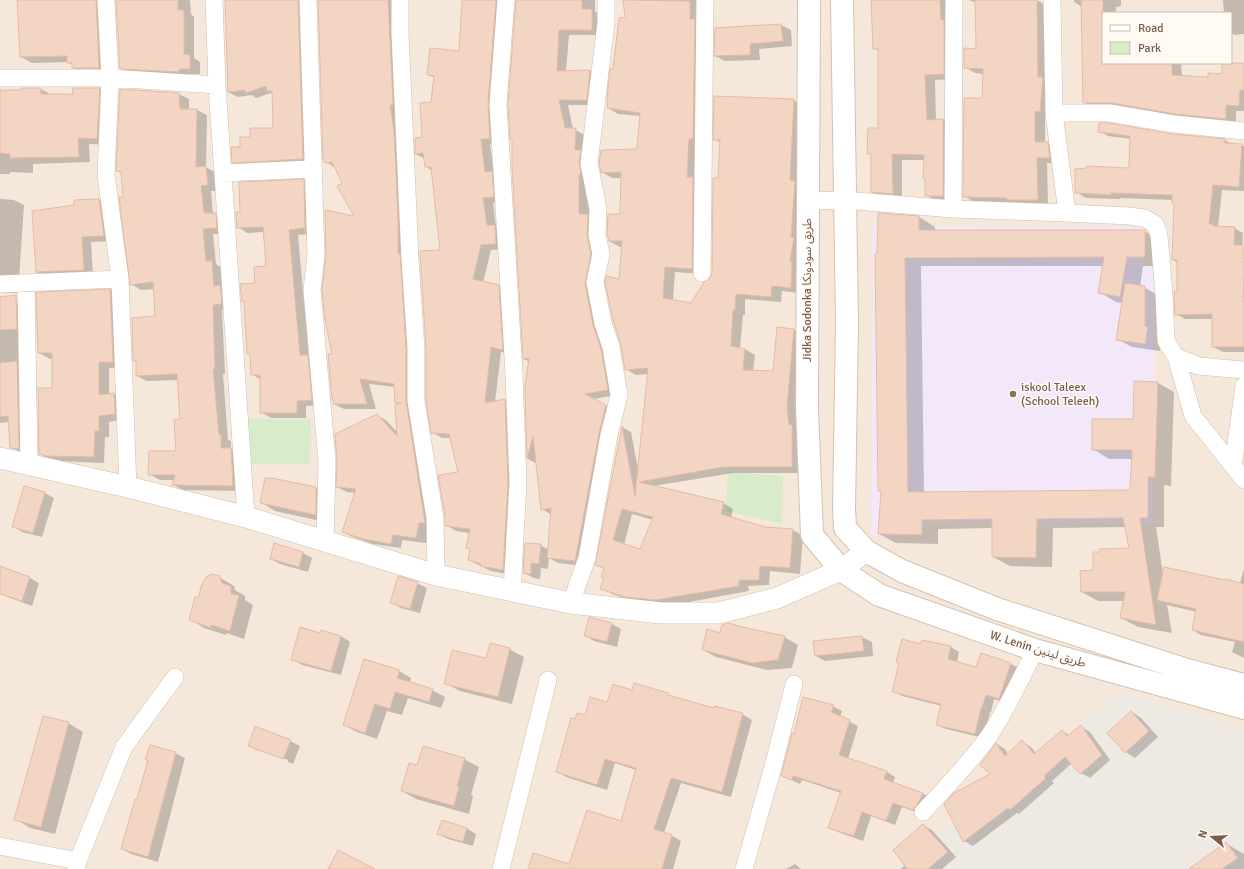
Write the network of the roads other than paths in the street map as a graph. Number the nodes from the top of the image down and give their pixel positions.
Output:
1 (106, 0) edge
2 (214, 0) edge
3 (308, 0) edge
4 (400, 0) edge
5 (506, 0) edge
6 (606, 0) edge
7 (705, 0) edge
8 (809, 0) edge
9 (842, 0) edge
10 (954, 0) edge
11 (1052, 0) edge
12 (0, 78) edge
13 (110, 78) junction
14 (217, 85) junction
15 (1054, 113) junction
16 (1244, 131) edge
17 (313, 169) junction
18 (223, 173) junction
19 (844, 200) junction
20 (808, 202) junction
21 (954, 209) junction
22 (1067, 213) junction
23 (702, 273) dead end
24 (120, 279) junction
25 (26, 283) junction
26 (0, 284) edge
27 (1176, 356) junction
28 (1244, 370) edge
29 (1244, 386) edge
30 (0, 458) edge
31 (30, 465) junction
32 (1233, 466) junction
33 (1244, 480) edge
34 (128, 487) junction
35 (246, 517) junction
36 (325, 542) junction
37 (866, 551) junction
38 (840, 570) junction
39 (436, 575) junction
40 (512, 591) junction
41 (571, 603) junction
42 (997, 609) junction
43 (985, 632) junction
44 (1035, 650) junction
45 (175, 677) dead end
46 (548, 680) dead end
47 (794, 684) dead end
48 (1244, 685) edge
49 (1244, 708) edge
50 (923, 812) dead end
51 (0, 846) edge
52 (77, 865) edge
53 (501, 869) edge
54 (744, 869) edge

1 - 13 street
2 - 14 street
3 - 17 street
4 - 39 street
5 - 40 street
6 - 41 street
7 - 23 street
8 - 20 main road, Jidka Sodonka طريق سودونكا
9 - 19 main road
10 - 21 street
11 - 15 street
12 - 13 street
13 - 14 street
13 - 24 street
14 - 18 street
15 - 16 street
15 - 22 street
17 - 18 street
17 - 36 street
18 - 35 street
19 - 20 street
19 - 21 street
19 - 37 main road
20 - 38 main road, Jidka Sodonka طريق سودونكا
21 - 22 street
22 - 27 street
24 - 25 street
24 - 34 street
25 - 26 street
25 - 31 street
27 - 28 street
27 - 32 street
29 - 32 street
30 - 31 street
31 - 34 street
32 - 33 street
34 - 35 street
35 - 36 street
36 - 39 street
37 - 38 street
37 - 42 main road, W. Lenin طريق لينين
38 - 41 street
38 - 43 main road, W. Lenin طريق لينين
39 - 40 street
40 - 41 street
42 - 43 main road
42 - 48 main road, W. Lenin طريق لينين
43 - 44 main road, W. Lenin طريق لينين
44 - 49 main road, W. Lenin طريق لينين
44 - 50 street
45 - 52 street
46 - 53 street
47 - 54 street
51 - 52 street

